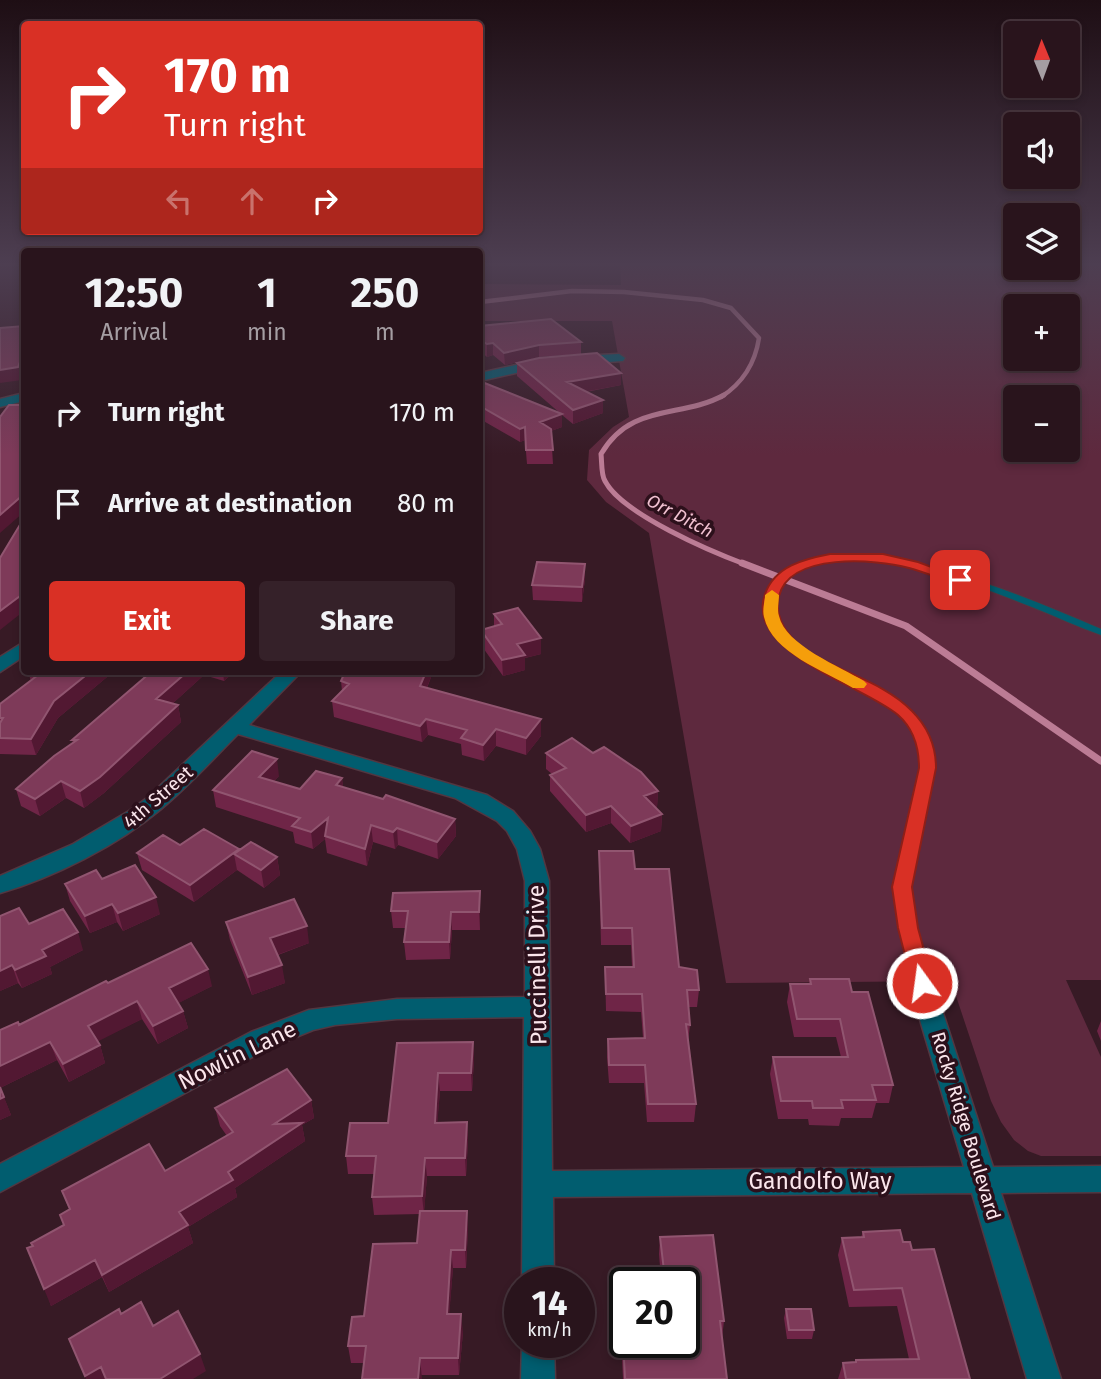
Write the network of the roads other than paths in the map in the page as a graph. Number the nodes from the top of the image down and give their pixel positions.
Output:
1 (619, 358) dead end
2 (483, 376) edge
3 (21, 398) edge
4 (0, 403) edge
5 (1101, 632) edge
6 (21, 650) edge
7 (0, 666) edge
8 (289, 675) edge
9 (235, 727) junction
10 (0, 885) edge
11 (922, 983) joint
12 (538, 1007) junction
13 (0, 1179) edge
14 (1101, 1180) edge
15 (982, 1181) junction
16 (538, 1185) junction
17 (538, 1267) edge
18 (538, 1358) edge
19 (538, 1379) edge
20 (1044, 1379) edge

1 - 2 street
3 - 4 street
5 - 11 lane, Rocky Ridge Boulevard
6 - 7 street
8 - 9 street, 4th Street
9 - 10 street, 4th Street
9 - 12 street, Puccinelli Drive
11 - 15 street, Rocky Ridge Boulevard
12 - 13 street, Nowlin Lane
12 - 16 street, Puccinelli Drive
14 - 15 street, Gandolfo Way
15 - 16 street, Gandolfo Way
15 - 20 street, Rocky Ridge Boulevard
16 - 17 street, Puccinelli Drive
18 - 19 street

